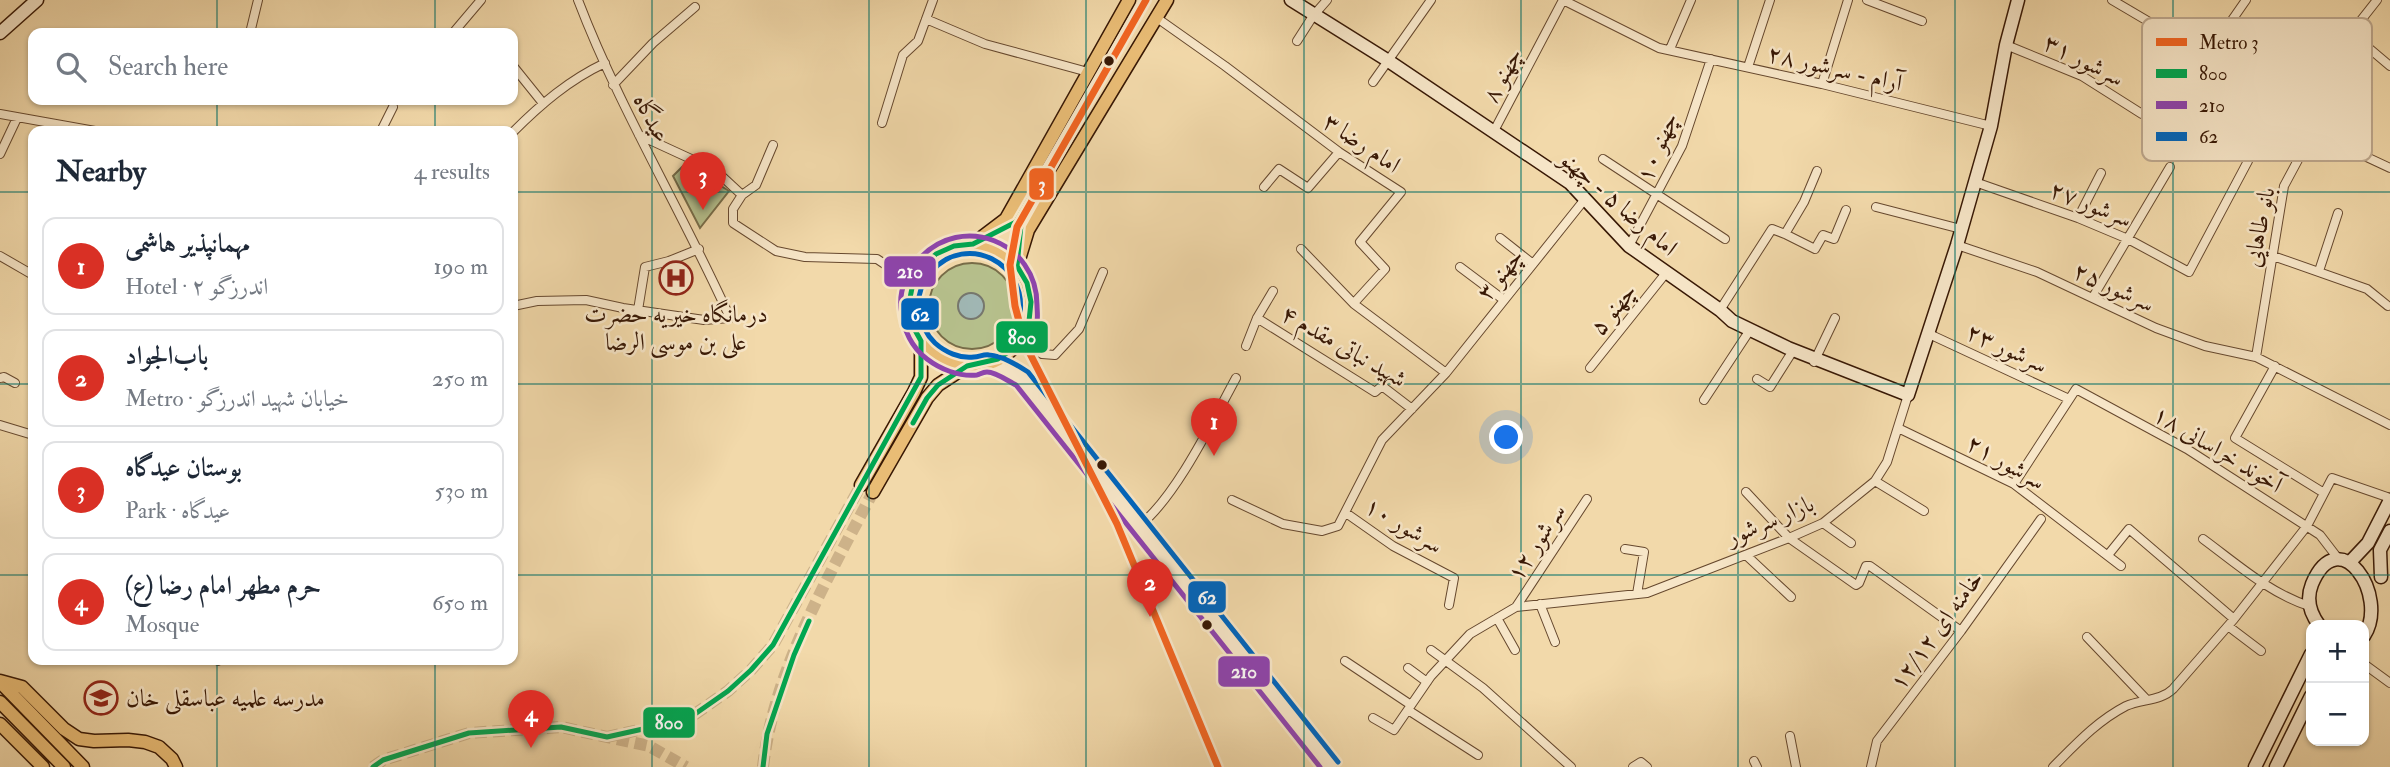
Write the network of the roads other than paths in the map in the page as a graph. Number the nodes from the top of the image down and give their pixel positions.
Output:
1 (37, 0) edge
2 (258, 0) edge
3 (481, 0) edge
4 (578, 0) edge
5 (933, 0) edge
6 (1129, 0) edge
7 (1167, 0) edge
8 (1291, 0) edge
9 (1327, 0) edge
10 (1431, 0) edge
11 (1563, 0) edge
12 (1691, 0) edge
13 (1770, 0) edge
14 (1847, 0) edge
15 (1867, 0) edge
16 (2018, 0) edge
17 (2112, 0) edge
18 (2246, 0) edge
19 (2377, 0) edge
20 (695, 7) dead end
21 (1313, 16) junction
22 (1157, 18) junction
23 (2143, 18) edge
24 (2233, 18) edge
25 (2363, 18) edge
26 (926, 19) junction
27 (1922, 21) dead end
28 (251, 28) edge
29 (457, 28) edge
30 (0, 33) edge
31 (1297, 41) dead end
32 (2006, 45) junction
33 (1670, 49) junction
34 (2372, 51) edge
35 (1711, 58) junction
36 (1387, 60) junction
37 (604, 63) junction
38 (2390, 66) edge
39 (1748, 67) junction
40 (518, 72) edge
41 (1088, 72) junction
42 (1373, 82) dead end
43 (1822, 84) junction
44 (613, 85) junction
45 (542, 102) junction
46 (393, 107) dead end
47 (0, 114) edge
48 (2142, 114) dead end
49 (17, 118) junction
50 (882, 123) dead end
51 (65, 126) edge
52 (384, 126) edge
53 (1991, 126) junction
54 (518, 127) edge
55 (1494, 131) junction
56 (639, 135) junction
57 (773, 145) dead end
58 (1339, 152) junction
59 (0, 153) edge
60 (1603, 159) dead end
61 (2372, 159) edge
62 (2248, 161) dead end
63 (2297, 161) edge
64 (2170, 167) dead end
65 (2390, 168) edge
66 (1817, 171) dead end
67 (2101, 173) dead end
68 (1975, 182) junction
69 (1264, 187) dead end
70 (1658, 193) junction
71 (743, 195) junction
72 (1584, 199) junction
73 (1876, 207) dead end
74 (1846, 210) dead end
75 (2338, 213) dead end
76 (2078, 218) junction
77 (1961, 229) junction
78 (1785, 234) junction
79 (1500, 238) dead end
80 (1725, 239) dead end
81 (2128, 239) junction
82 (972, 244) junction
83 (1957, 245) junction
84 (1629, 246) junction
85 (699, 249) junction
86 (1301, 249) dead end
87 (0, 256) edge
88 (2273, 256) junction
89 (1533, 264) junction
90 (1017, 266) junction
91 (1460, 267) dead end
92 (2319, 271) junction
93 (28, 272) edge
94 (1102, 272) dead end
95 (1666, 273) junction
96 (913, 283) junction
97 (1273, 290) dead end
98 (2093, 297) junction
99 (1504, 300) junction
100 (1354, 303) junction
101 (518, 305) edge
102 (2388, 306) dead end
103 (638, 310) junction
104 (1720, 310) junction
105 (1257, 318) junction
106 (1835, 318) dead end
107 (1750, 330) junction
108 (1927, 333) junction
109 (920, 341) junction
110 (1019, 342) junction
111 (1246, 346) dead end
112 (1794, 349) junction
113 (2256, 357) junction
114 (1814, 361) junction
115 (988, 363) junction
116 (967, 366) junction
117 (2275, 366) junction
118 (1590, 368) dead end
119 (1446, 373) junction
120 (0, 378) edge
121 (1236, 378) dead end
122 (1756, 379) dead end
123 (15, 383) dead end
124 (1908, 395) junction
125 (2069, 399) junction
126 (1704, 400) dead end
127 (1412, 409) junction
128 (2389, 422) edge
129 (0, 425) edge
130 (1898, 428) junction
131 (28, 433) edge
132 (1875, 481) junction
133 (2014, 484) junction
134 (861, 485) tunnel mouth
135 (873, 492) tunnel mouth
136 (1746, 492) dead end
137 (2324, 493) junction
138 (1587, 499) dead end
139 (2390, 499) edge
140 (1231, 500) dead end
141 (1924, 511) dead end
142 (1346, 513) junction
143 (2041, 519) dead end
144 (1823, 523) junction
145 (1139, 526) junction
146 (2307, 526) junction
147 (2390, 531) edge
148 (1789, 538) junction
149 (2203, 539) dead end
150 (1851, 543) dead end
151 (1625, 549) dead end
152 (1746, 555) junction
153 (2108, 555) junction
154 (2346, 560) junction
155 (2121, 566) dead end
156 (2263, 584) junction
157 (1637, 594) junction
158 (1791, 597) dead end
159 (1539, 604) junction
160 (1449, 605) dead end
161 (2309, 606) junction
162 (1516, 607) junction
163 (1496, 618) junction
164 (2316, 620) edge
165 (2231, 622) junction
166 (2381, 623) dead end
167 (1961, 631) junction
168 (2369, 632) edge
169 (2087, 637) dead end
170 (1555, 642) dead end
171 (1431, 650) dead end
172 (1515, 650) dead end
173 (2261, 651) dead end
174 (1445, 660) junction
175 (1345, 661) dead end
176 (2306, 664) edge
177 (1408, 668) dead end
178 (2369, 668) edge
179 (0, 682) edge
180 (1427, 682) junction
181 (2390, 683) edge
182 (2147, 700) junction
183 (0, 702) edge
184 (2306, 706) edge
185 (1410, 707) junction
186 (1373, 718) dead end
187 (0, 724) edge
188 (1790, 736) dead end
189 (1478, 755) dead end
190 (43, 767) edge
191 (64, 767) edge
192 (83, 767) edge
193 (176, 767) edge
194 (1331, 767) edge
195 (1571, 767) edge
196 (1633, 767) edge
197 (1647, 767) edge
198 (1796, 767) edge
199 (1871, 767) edge
200 (2053, 767) edge
201 (2255, 767) edge
202 (2277, 767) edge

1 - 30 street
2 - 28 street
3 - 29 street
4 - 37 street, عیدگاه
5 - 26 street
6 - 41 main road
7 - 22 main road
8 - 21 street, امام رضا ۵ - چهنو
9 - 21 street
10 - 36 street
11 - 33 street, آرام - سرشور ۲۸
11 - 55 street, چهنو ۸
12 - 33 street
13 - 39 street
14 - 43 street
15 - 27 street
16 - 32 street, بازار سرشور
17 - 23 street
18 - 24 street
19 - 25 street, بانو طاهایی
20 - 44 street
21 - 31 street
21 - 36 street, امام رضا ۵ - چهنو
22 - 58 street, امام رضا ۳
22 - 90 main road
26 - 41 street
26 - 50 street
32 - 48 street, سرشور ۳۱
32 - 53 street, بازار سرشور
33 - 35 street, آرام - سرشور ۲۸
34 - 38 street
35 - 39 street, آرام - سرشور ۲۸
35 - 70 street, چهنو ۱۰
36 - 42 street
36 - 55 street, امام رضا ۵ - چهنو
37 - 44 street, عیدگاه
37 - 45 street
39 - 43 street, آرام - سرشور ۲۸
40 - 45 street
41 - 82 main road
43 - 53 street, آرام - سرشور ۲۸
44 - 56 street, عیدگاه
45 - 54 street
46 - 52 street
47 - 49 street
49 - 51 street
49 - 59 street
53 - 68 street, بازار سرشور
55 - 72 street, امام رضا ۵ - چهنو
56 - 71 street
56 - 85 street, عیدگاه
57 - 71 street
58 - 69 street
58 - 100 street, امام رضا ۳
60 - 70 street
61 - 65 street
62 - 81 street, سرشور ۲۷
63 - 88 street, بانو طاهایی
64 - 81 street
66 - 78 street
67 - 76 street
68 - 76 street, سرشور ۲۷
68 - 77 street, بازار سرشور
70 - 80 street
70 - 84 street, چهنو ۱۰
71 - 96 street
72 - 84 street, امام رضا ۵ - چهنو
72 - 89 street, چهنو ۳
73 - 77 street
74 - 78 street
75 - 92 street
76 - 81 street, سرشور ۲۷
77 - 83 street, بازار سرشور
78 - 104 street
79 - 89 street
81 - 98 street
82 - 90 main road
82 - 96 main road
83 - 98 street, سرشور ۲۵
83 - 108 street, بازار سرشور
84 - 95 street, امام رضا ۵ - چهنو
85 - 103 street
85 - 103 street, عیدگاه
86 - 100 street
87 - 93 street
88 - 92 street
88 - 113 street, بانو طاهایی
89 - 99 street, چهنو ۳
90 - 110 main road
91 - 99 street
92 - 102 street
94 - 110 street
95 - 104 street, امام رضا ۵ - چهنو
95 - 118 street, چهنو ۵
96 - 109 main road
97 - 105 street
98 - 113 street, سرشور ۲۵
99 - 119 street, چهنو ۳
100 - 119 street
101 - 103 street
104 - 107 street, امام رضا ۵ - چهنو
105 - 111 street
105 - 127 street, شهید نباتی مقدم ۴
106 - 114 street
107 - 112 street, امام رضا ۵ - چهنو
107 - 126 street
108 - 124 street, بازار سرشور
108 - 125 street, سرشور ۲۳
109 - 116 main road
109 - 134 main road
110 - 115 main road
112 - 114 street, امام رضا ۵ - چهنو
112 - 122 street
113 - 117 street, سرشور ۲۵
114 - 124 street, امام رضا ۵ - چهنو
115 - 116 main road
115 - 145 street
116 - 135 main road
117 - 128 street, سرشور ۲۵
117 - 137 street
119 - 127 street, چهنو ۳
120 - 123 street
121 - 145 street
124 - 130 street, بازار سرشور
125 - 133 street
125 - 146 street, آخوند خراسانی ۱۸
127 - 142 street, چهنو ۳
129 - 131 street
130 - 132 street, بازار سرشور
130 - 133 street, سرشور ۲۱
132 - 141 street
132 - 144 street, بازار سرشور
133 - 153 street, سرشور ۲۱
136 - 148 street
137 - 139 street
137 - 146 street
138 - 162 street, سرشور ۱۲
139 - 154 street
140 - 142 street
142 - 160 street, سرشور ۱۰
143 - 167 street, خامنه ای ۱۲/۱۲
144 - 148 street, بازار سرشور
144 - 150 street
145 - 194 street
146 - 154 street, آخوند خراسانی ۱۸
146 - 156 street
147 - 154 street
148 - 152 street, بازار سرشور
148 - 167 street
149 - 156 street
151 - 157 street
152 - 157 street, بازار سرشور
152 - 158 street
153 - 155 street, سرشور ۲۱
153 - 165 street
154 - 161 street
156 - 161 street
156 - 165 street
157 - 159 street, بازار سرشور
159 - 162 street, بازار سرشور
159 - 170 street
161 - 164 street
162 - 163 street, بازار سرشور
163 - 172 street
163 - 174 street, بازار سرشور
165 - 173 street
165 - 182 street
166 - 168 street
167 - 199 street, خامنه ای ۱۲/۱۲
169 - 182 street
171 - 174 street
174 - 180 street, بازار سرشور
174 - 195 street
175 - 185 street
176 - 201 street
177 - 180 street
178 - 181 street
179 - 192 main road
179 - 193 main road
180 - 185 street, بازار سرشور
182 - 200 street
183 - 191 main road
184 - 202 street
185 - 186 street, بازار سرشور
185 - 189 street
187 - 190 main road
188 - 198 street
196 - 197 street

